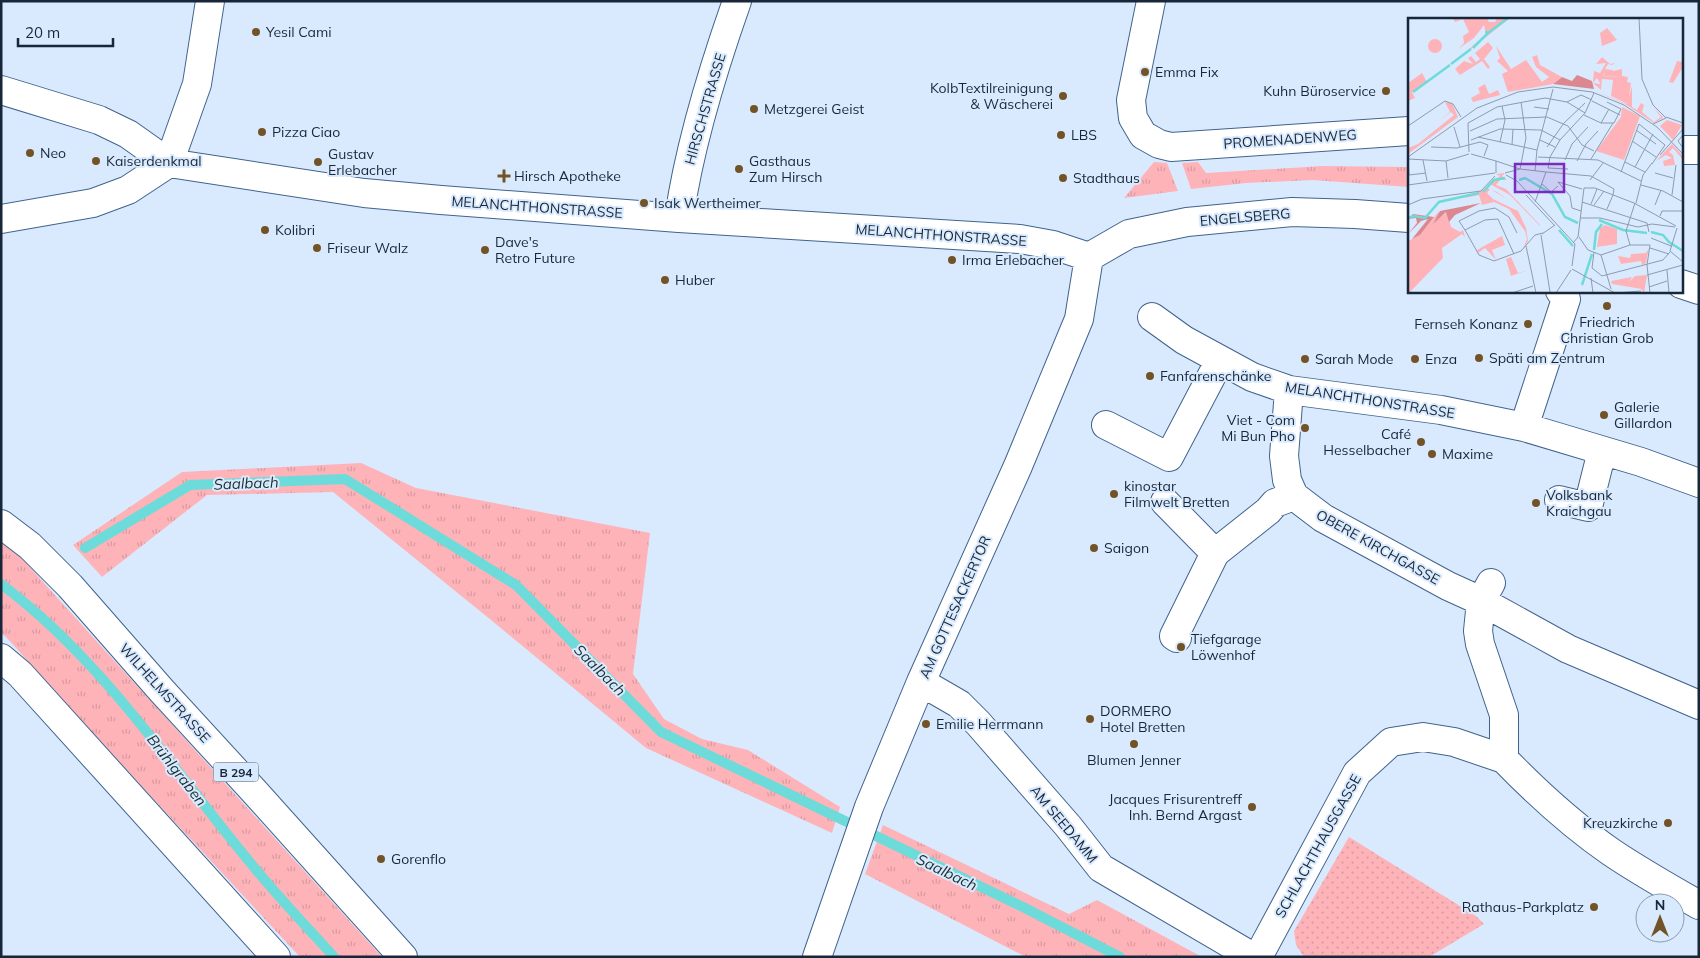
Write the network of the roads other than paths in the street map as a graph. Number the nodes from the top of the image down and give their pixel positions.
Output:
1 (210, 1) edge
2 (736, 1) edge
3 (1151, 1) edge
4 (1, 90) edge
5 (1408, 131) edge
6 (1682, 150) edge
7 (1699, 150) edge
8 (169, 163) junction
9 (679, 218) junction
10 (1408, 218) edge
11 (1, 219) edge
12 (1089, 257) junction
13 (1682, 284) edge
14 (1699, 290) edge
15 (1561, 292) edge
16 (1152, 317) dead end
17 (1220, 360) junction
18 (1289, 390) junction
19 (1106, 425) dead end
20 (1524, 427) junction
21 (1602, 451) junction
22 (1166, 481) junction
23 (1699, 483) edge
24 (1294, 496) junction
25 (1559, 500) dead end
26 (1, 524) edge
27 (1215, 553) junction
28 (1486, 592) junction
29 (1177, 638) dead end
30 (1, 658) edge
31 (921, 682) junction
32 (1699, 705) edge
33 (1504, 760) junction
34 (1699, 905) edge
35 (276, 957) edge
36 (402, 957) edge
37 (817, 957) edge
38 (1253, 957) edge
39 (1258, 957) edge

1 - 8 street
2 - 9 street, HIRSCHSTRASSE
3 - 5 street, PROMENADENWEG
4 - 8 street, MELANCHTHONSTRASSE
6 - 7 street
8 - 9 street, MELANCHTHONSTRASSE
8 - 11 street
9 - 12 street, MELANCHTHONSTRASSE
10 - 12 street, ENGELSBERG
12 - 31 street, AM GOTTESACKERTOR
13 - 14 street
15 - 20 street
16 - 17 street, MELANCHTHONSTRASSE
17 - 18 street, MELANCHTHONSTRASSE
17 - 22 street
18 - 20 street, MELANCHTHONSTRASSE
18 - 24 street
19 - 22 street
20 - 21 street, MELANCHTHONSTRASSE
21 - 23 street, MELANCHTHONSTRASSE
21 - 25 street
22 - 27 street
24 - 27 street
24 - 28 street, OBERE KIRCHGASSE
26 - 36 street, WILHELMSTRASSE / B 294
27 - 29 street
28 - 32 street, OBERE KIRCHGASSE
28 - 33 street
30 - 35 street
31 - 37 street, AM GOTTESACKERTOR
31 - 38 street, AM SEEDAMM
33 - 34 street
33 - 39 street, SCHLACHTHAUSGASSE

